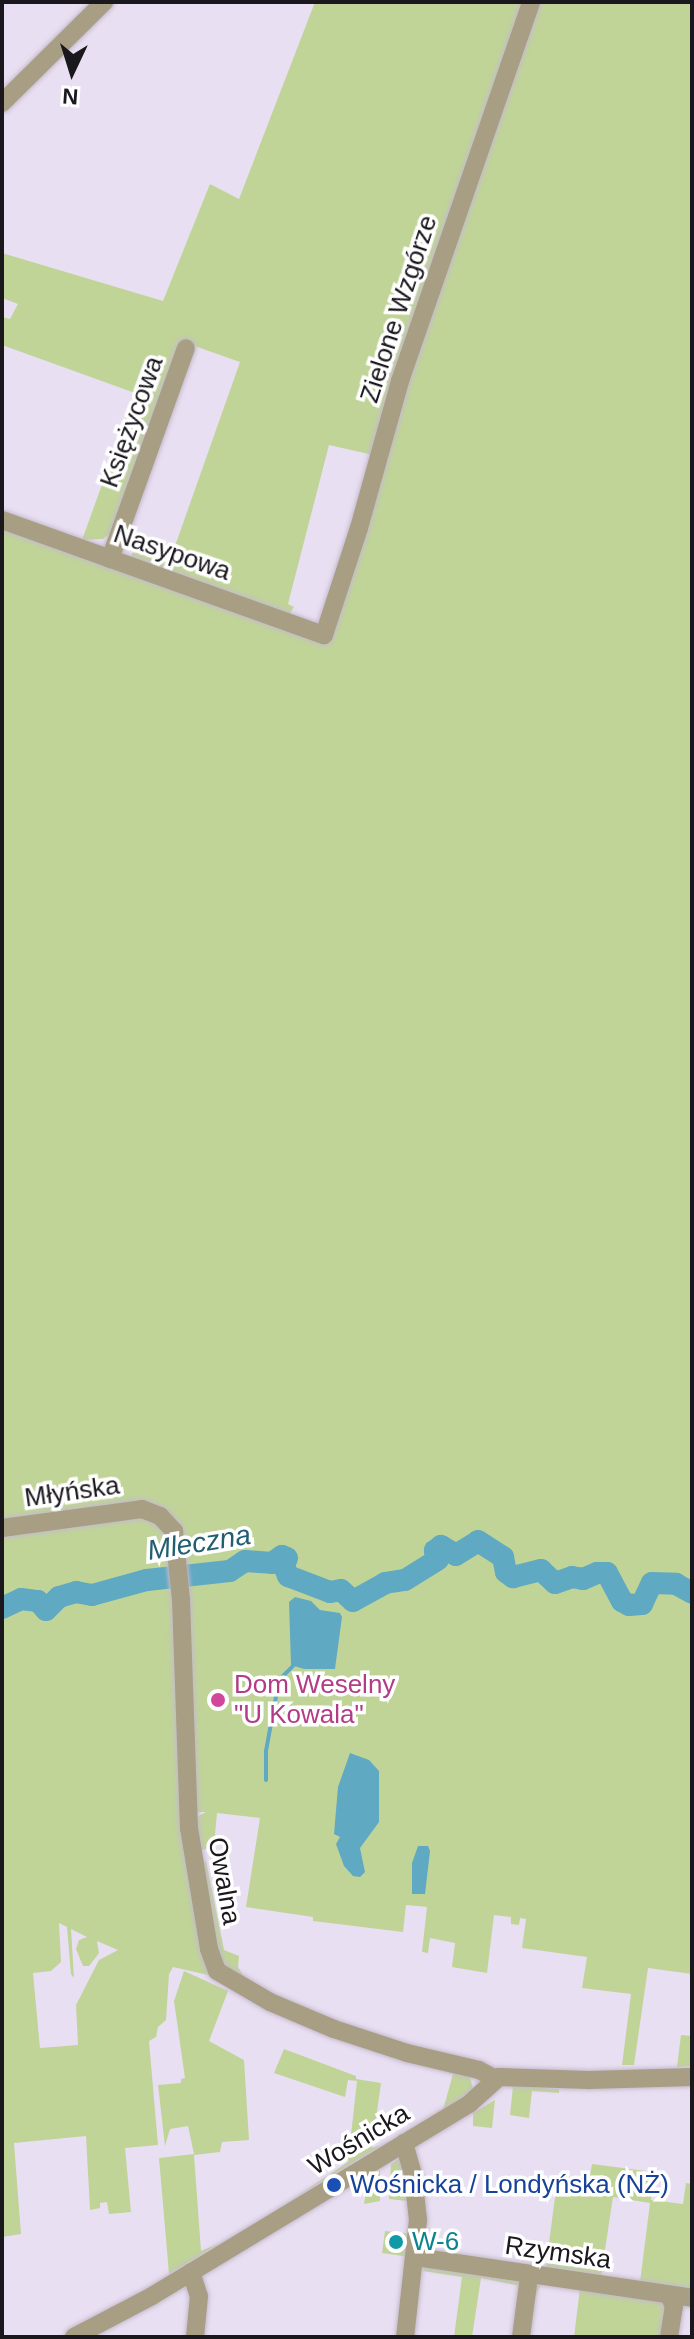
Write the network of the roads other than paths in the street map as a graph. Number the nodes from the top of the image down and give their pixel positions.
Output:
1 (104, 2) edge
2 (531, 2) edge
3 (2, 103) edge
4 (186, 348) dead end
5 (2, 520) edge
6 (110, 559) junction
7 (324, 635) joint
8 (149, 1512) joint
9 (2, 1528) edge
10 (692, 2077) edge
11 (495, 2079) junction
12 (404, 2143) junction
13 (416, 2257) junction
14 (191, 2272) junction
15 (529, 2276) junction
16 (670, 2297) junction
17 (692, 2298) edge
18 (74, 2337) edge
19 (195, 2337) edge
20 (405, 2337) edge
21 (521, 2337) edge
22 (669, 2337) edge

1 - 3 street
2 - 7 street, Zielone Wzgórze
4 - 6 street, Księżycowa
5 - 6 street, Nasypowa
6 - 7 street, Nasypowa
8 - 9 street, Młyńska
8 - 11 street, Owalna
10 - 11 street
11 - 12 street, Wośnicka
12 - 13 street
12 - 14 street, Wośnicka
13 - 15 street, Rzymska
13 - 20 street
14 - 18 street, Wośnicka
14 - 19 street
15 - 16 street, Rzymska
15 - 21 street
16 - 17 street, Rzymska
16 - 22 street

